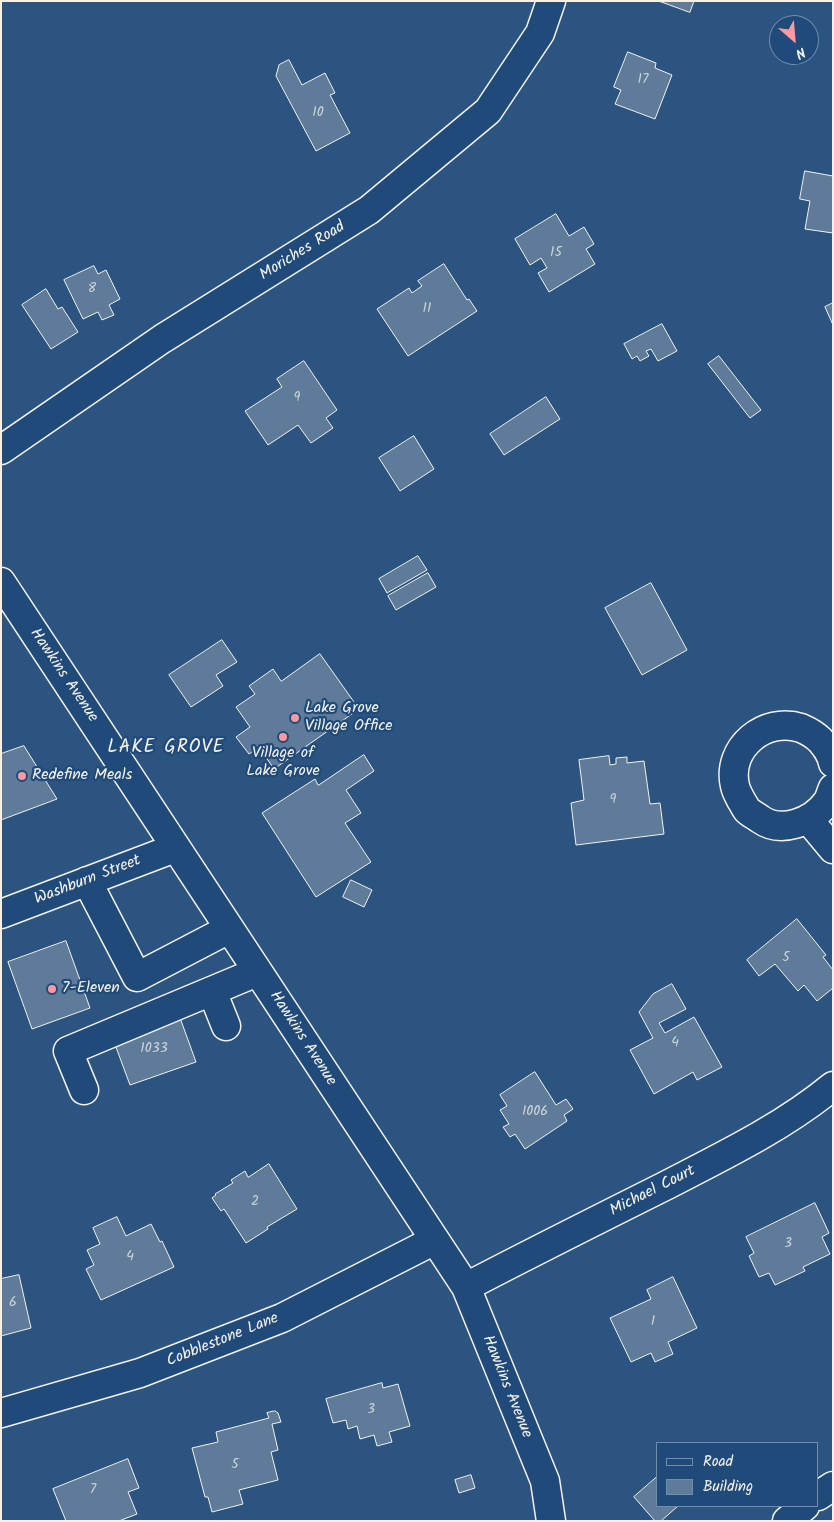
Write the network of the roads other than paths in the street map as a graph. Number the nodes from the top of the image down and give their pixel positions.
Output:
1 (551, 1) edge
2 (1, 450) edge
3 (1, 582) edge
4 (833, 763) edge
5 (833, 788) edge
6 (808, 820) junction
7 (175, 848) junction
8 (833, 849) edge
9 (87, 881) junction
10 (1, 914) edge
11 (229, 929) junction
12 (257, 972) junction
13 (212, 991) junction
14 (226, 1026) dead end
15 (833, 1086) edge
16 (84, 1090) dead end
17 (434, 1240) junction
18 (466, 1287) junction
19 (1, 1413) edge
20 (833, 1486) edge
21 (819, 1495) edge
22 (804, 1507) edge
23 (551, 1521) edge
24 (787, 1521) edge

1 - 2 street, Moriches Road
3 - 7 street, Hawkins Avenue
4 - 6 street
5 - 6 street
6 - 8 street
7 - 9 street, Washburn Street
7 - 11 street, Hawkins Avenue
9 - 10 street, Washburn Street
9 - 11 street
11 - 12 street, Hawkins Avenue
12 - 13 street
12 - 17 street, Hawkins Avenue
13 - 14 street
13 - 16 street
15 - 18 street, Michael Court
17 - 18 street, Hawkins Avenue
17 - 19 street, Cobblestone Lane
18 - 23 street, Hawkins Avenue
20 - 21 street
22 - 24 street

